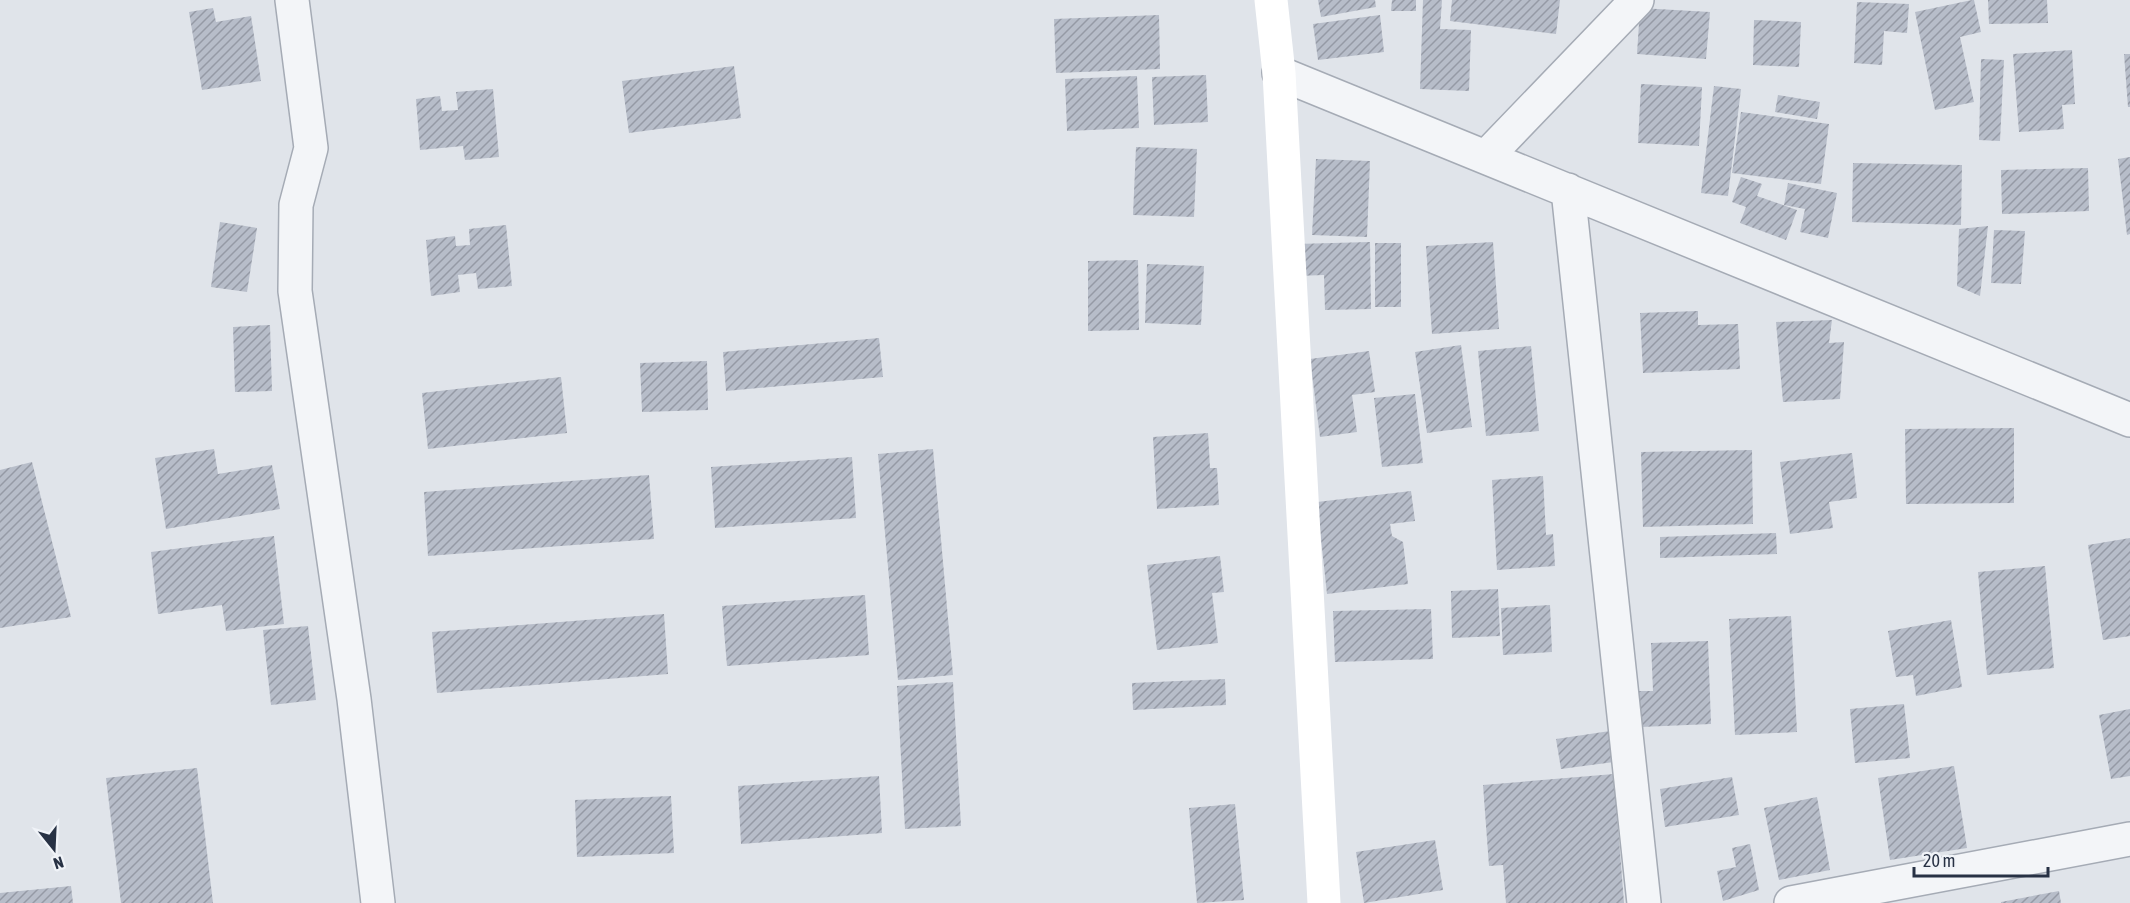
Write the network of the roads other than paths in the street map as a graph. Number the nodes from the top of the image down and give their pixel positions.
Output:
1 (292, 0) edge
2 (1271, 0) edge
3 (1637, 0) edge
4 (1279, 73) junction
5 (1486, 156) junction
6 (1568, 190) junction
7 (2130, 420) edge
8 (2130, 839) edge
9 (378, 903) edge
10 (1324, 903) edge
11 (1644, 903) edge
12 (1791, 903) edge

1 - 9 street
2 - 4 street
3 - 5 street
4 - 5 street
4 - 10 street
5 - 6 street
6 - 7 street
6 - 11 street
8 - 12 street

